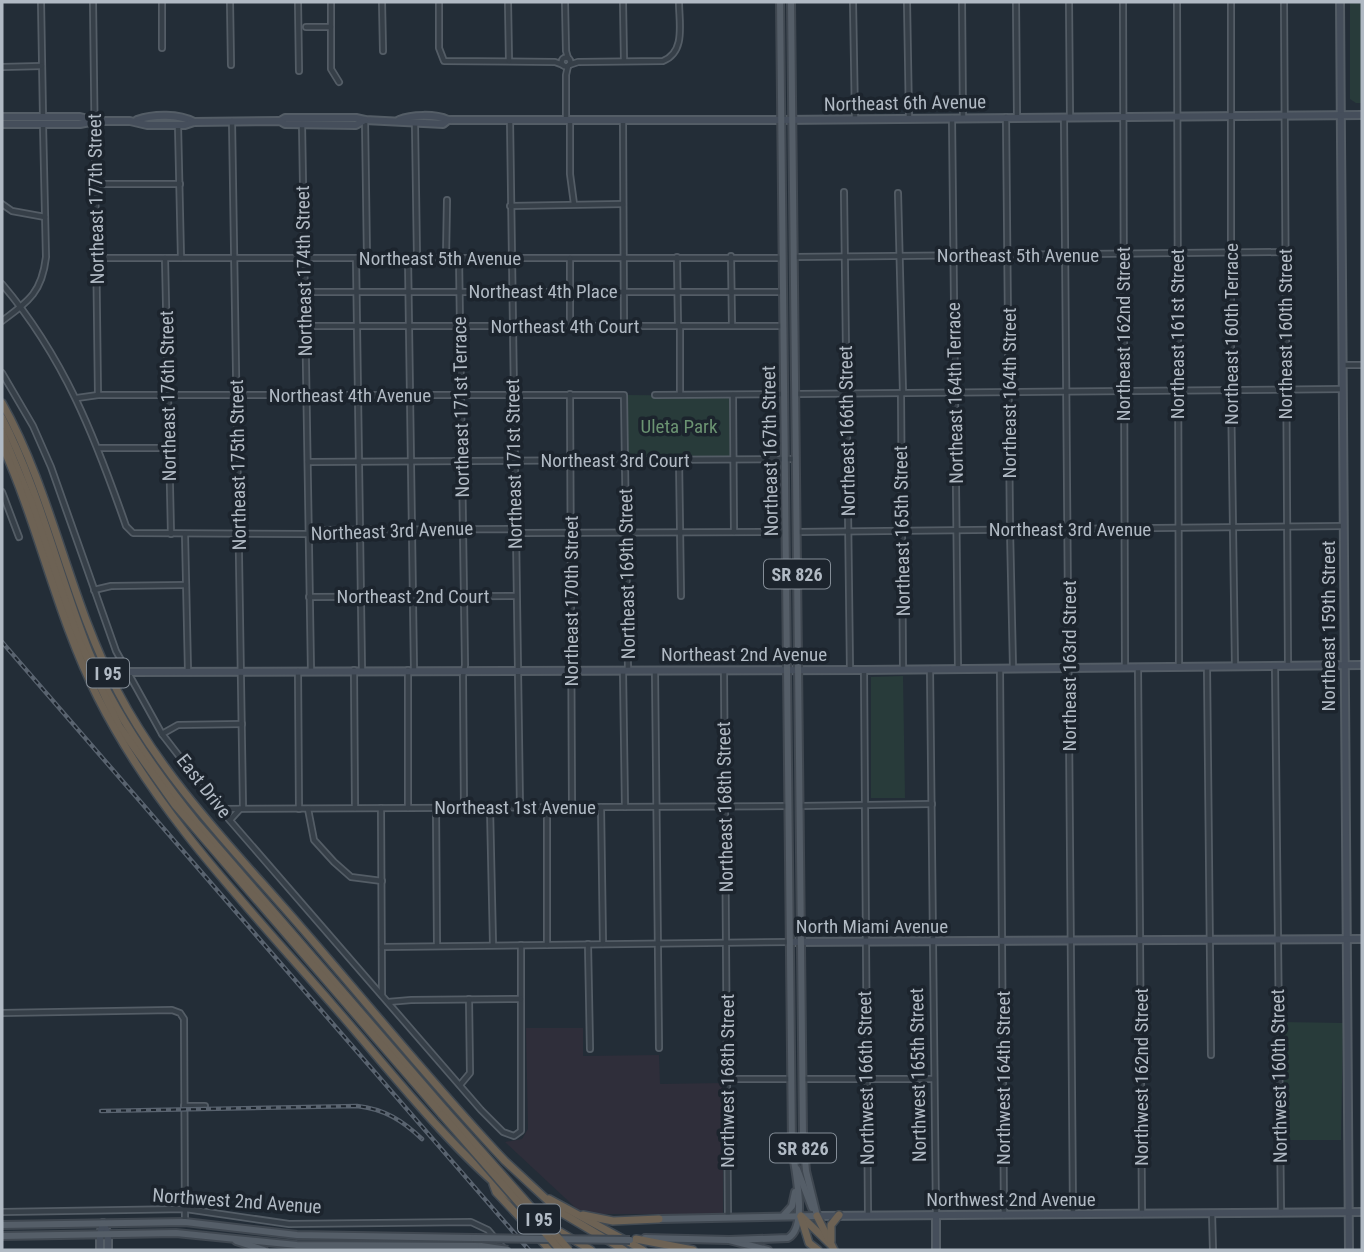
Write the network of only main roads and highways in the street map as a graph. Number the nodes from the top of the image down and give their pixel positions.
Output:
1 (780, 2) edge
2 (790, 3) edge
3 (783, 242) junction
4 (794, 257) junction
5 (783, 258) junction
6 (794, 273) junction
7 (785, 380) junction
8 (785, 394) junction
9 (796, 394) junction
10 (2, 403) edge
11 (796, 413) junction
12 (2, 418) edge
13 (2, 432) edge
14 (2, 445) edge
15 (786, 515) junction
16 (786, 532) junction
17 (797, 532) junction
18 (797, 552) junction
19 (789, 789) junction
20 (789, 806) junction
21 (800, 806) junction
22 (800, 820) junction
23 (792, 1064) junction
24 (802, 1079) junction
25 (444, 1113) junction
26 (793, 1157) junction
27 (491, 1180) junction
28 (796, 1187) junction
29 (542, 1196) junction
30 (572, 1212) junction
31 (839, 1215) road end
32 (801, 1216) junction
33 (817, 1216) junction
34 (779, 1217) junction
35 (659, 1219) joint
36 (2, 1225) edge
37 (297, 1234) junction
38 (2, 1236) edge
39 (221, 1237) junction
40 (633, 1239) junction
41 (729, 1240) junction
42 (247, 1248) edge
43 (301, 1248) edge
44 (333, 1248) edge
45 (832, 1248) edge
46 (264, 1250) edge
47 (507, 1250) edge
48 (550, 1250) edge
49 (560, 1250) edge
50 (569, 1250) edge
51 (591, 1250) edge
52 (624, 1250) edge
53 (643, 1250) edge
54 (692, 1250) edge
55 (768, 1250) edge
56 (816, 1250) edge

1 - 3 main road, Northeast 167th Street / SR 826
2 - 4 main road, Northeast 167th Street / SR 826
3 - 4 main road
3 - 5 main road, Northeast 167th Street / SR 826
4 - 6 main road, Northeast 167th Street / SR 826
5 - 6 main road
5 - 7 main road, Northeast 167th Street / SR 826
6 - 9 main road, Northeast 167th Street / SR 826
7 - 8 main road, Northeast 167th Street / SR 826
7 - 9 main road
8 - 11 main road
8 - 15 main road, Northeast 167th Street / SR 826
9 - 11 main road, Northeast 167th Street / SR 826
10 - 29 highway, I 95
11 - 17 main road, Northeast 167th Street / SR 826
12 - 25 highway
13 - 25 highway
14 - 27 highway, I 95
15 - 16 main road, Northeast 167th Street / SR 826
15 - 17 main road
16 - 18 main road
16 - 19 main road, Northeast 167th Street / SR 826
17 - 18 main road, Northeast 167th Street / SR 826
18 - 21 main road, Northeast 167th Street / SR 826
19 - 20 main road, Northeast 167th Street / SR 826
19 - 21 main road
20 - 22 main road
20 - 23 main road, Northeast 167th Street / SR 826
21 - 22 main road, Northeast 167th Street / SR 826
22 - 24 main road, Northeast 167th Street / SR 826
23 - 24 main road
23 - 26 main road, SR 826
24 - 33 main road, SR 826
25 - 49 highway, bridge
25 - 50 highway, bridge
26 - 28 main road, SR 826
26 - 33 main road
27 - 48 highway
27 - 51 highway, I 95
28 - 32 main road, SR 826
28 - 34 main road
29 - 30 highway
29 - 52 highway, I 95
30 - 35 highway
30 - 53 highway
31 - 45 highway
32 - 33 main road, Northwest 2nd Avenue
32 - 34 main road, Northwest 2nd Avenue
32 - 41 main road
32 - 45 highway
32 - 56 highway, SR 826
33 - 45 highway, SR 826
34 - 35 main road, Northwest 2nd Avenue
36 - 37 main road, Northwest 2nd Avenue
37 - 40 main road, Northwest 2nd Avenue, bridge
37 - 43 main road
38 - 39 main road, Northwest 2nd Avenue
39 - 42 main road
39 - 43 main road, Northwest 2nd Avenue
40 - 41 main road, Northwest 2nd Avenue
40 - 54 highway
41 - 55 main road
42 - 46 main road
43 - 44 main road, Northwest 2nd Avenue
44 - 47 main road, Northwest 2nd Avenue, bridge

